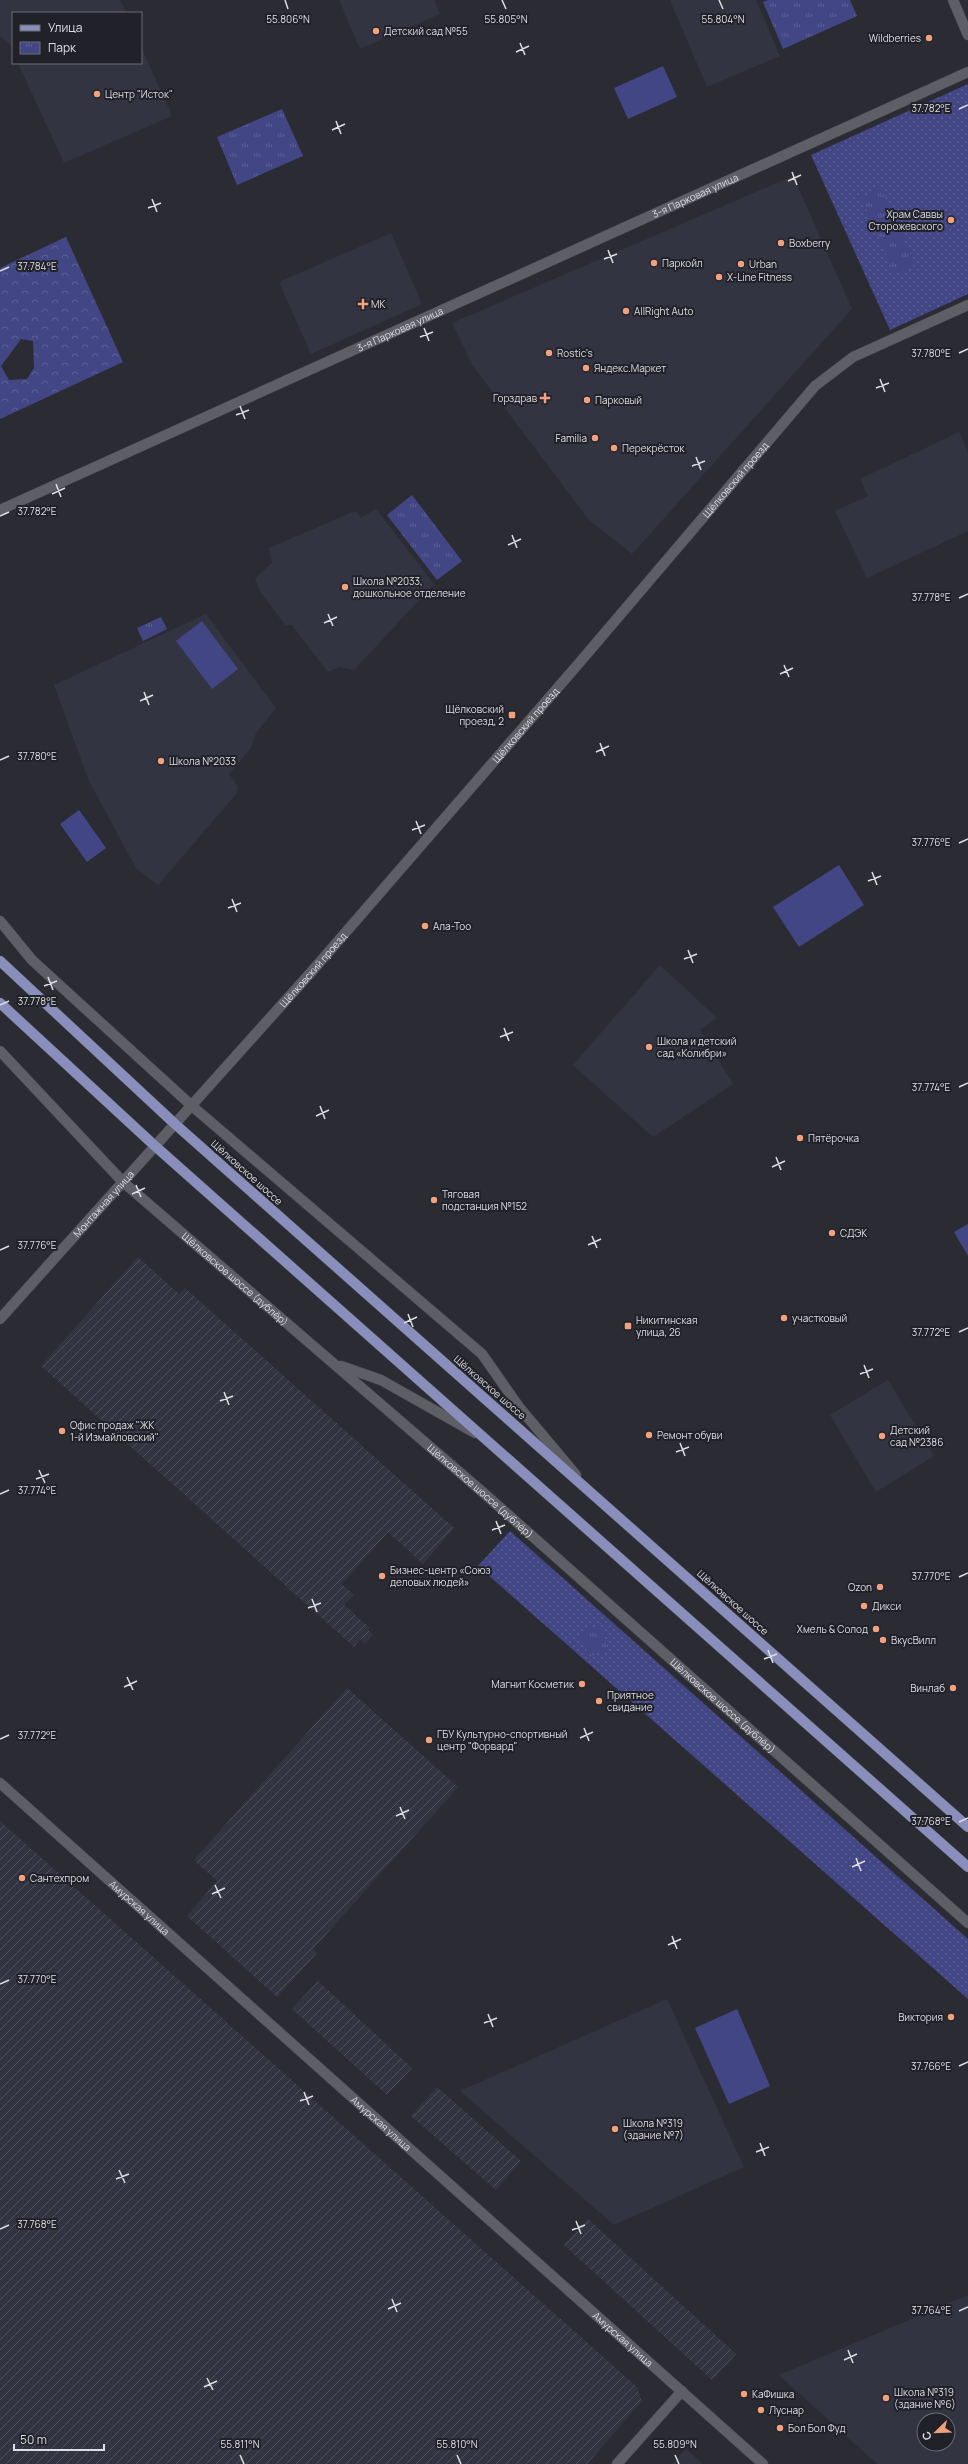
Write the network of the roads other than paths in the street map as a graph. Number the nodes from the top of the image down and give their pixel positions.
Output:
1 (953, 0) edge
2 (968, 36) edge
3 (968, 72) edge
4 (968, 305) edge
5 (0, 510) edge
6 (0, 921) edge
7 (0, 961) edge
8 (0, 1003) edge
9 (0, 1051) edge
10 (192, 1106) junction
11 (175, 1124) junction
12 (155, 1146) junction
13 (123, 1182) junction
14 (0, 1319) edge
15 (336, 1364) junction
16 (484, 1438) junction
17 (591, 1492) junction
18 (0, 1783) edge
19 (968, 1827) edge
20 (968, 1867) edge
21 (968, 1924) edge
22 (682, 2391) junction
23 (617, 2464) edge
24 (763, 2464) edge

1 - 2 street
3 - 5 street, 3-я Парковая улица
4 - 10 street, Щёлковский проезд
6 - 10 street
7 - 11 main road, Щёлковское шоссе
8 - 12 main road
9 - 13 street, Щёлковское шоссе (дублёр)
10 - 11 street, Щёлковский проезд
10 - 17 street
11 - 12 street, Монтажная улица
11 - 17 main road, Щёлковское шоссе
12 - 13 street, Монтажная улица
12 - 16 main road
13 - 14 street, Монтажная улица
13 - 15 street, Щёлковское шоссе (дублёр)
15 - 16 street
15 - 21 street, Щёлковское шоссе (дублёр)
16 - 20 main road
17 - 19 main road, Щёлковское шоссе
18 - 22 street, Амурская улица
22 - 23 street
22 - 24 street, Амурская улица

